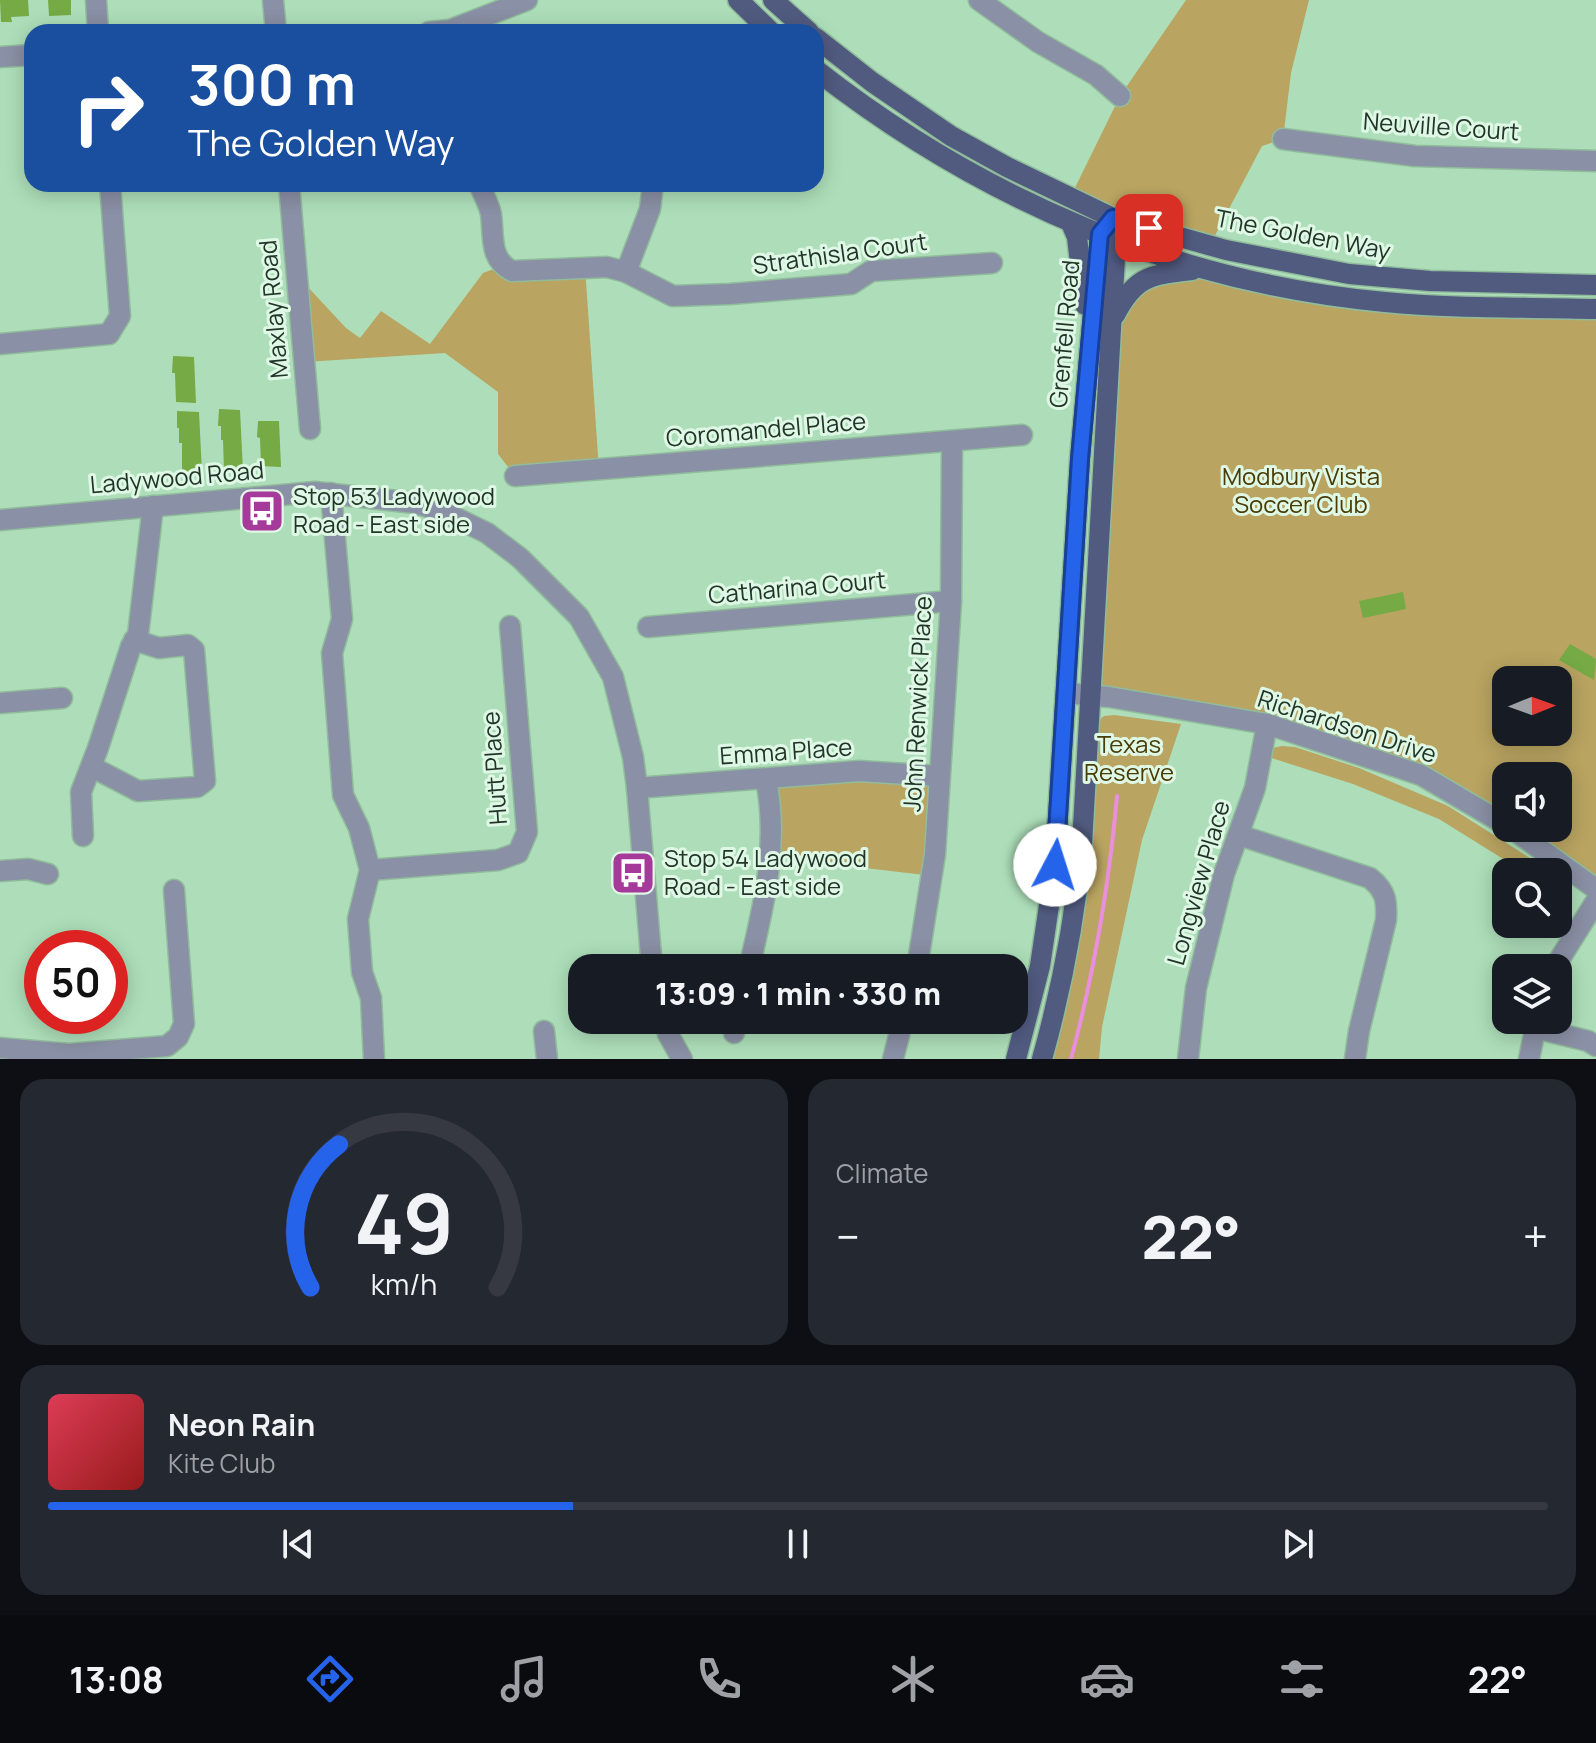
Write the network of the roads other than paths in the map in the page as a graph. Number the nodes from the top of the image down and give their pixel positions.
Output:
1 (96, 0) edge
2 (273, 0) edge
3 (527, 0) edge
4 (738, 0) edge
5 (773, 0) edge
6 (979, 0) edge
7 (98, 24) edge
8 (275, 24) edge
9 (468, 24) edge
10 (763, 24) edge
11 (800, 24) edge
12 (824, 44) edge
13 (24, 56) edge
14 (0, 57) edge
15 (824, 76) edge
16 (1120, 96) dead end
17 (1283, 139) dead end
18 (1596, 161) edge
19 (111, 192) edge
20 (290, 192) edge
21 (482, 192) edge
22 (652, 192) edge
23 (1071, 223) junction
24 (1110, 231) junction
25 (992, 263) dead end
26 (1203, 269) junction
27 (626, 272) junction
28 (1596, 285) edge
29 (1596, 309) edge
30 (1111, 323) junction
31 (0, 344) edge
32 (1091, 349) junction
33 (310, 429) dead end
34 (1022, 435) dead end
35 (952, 441) junction
36 (515, 476) dead end
37 (331, 493) junction
38 (153, 506) junction
39 (0, 520) edge
40 (951, 601) junction
41 (510, 626) dead end
42 (648, 627) dead end
43 (134, 640) junction
44 (1066, 693) junction
45 (1091, 695) junction
46 (62, 698) dead end
47 (0, 703) edge
48 (1267, 724) junction
49 (92, 767) junction
50 (939, 776) junction
51 (766, 780) junction
52 (637, 788) junction
53 (1492, 817) edge
54 (1239, 835) junction
55 (83, 836) dead end
56 (1529, 842) edge
57 (370, 870) junction
58 (0, 871) edge
59 (48, 874) dead end
60 (1596, 889) edge
61 (174, 890) dead end
62 (1596, 901) edge
63 (651, 954) edge
64 (752, 954) edge
65 (919, 954) edge
66 (1563, 954) edge
67 (544, 1031) dead end
68 (668, 1034) edge
69 (899, 1034) edge
70 (1534, 1034) edge
71 (1567, 1034) edge
72 (1596, 1046) edge
73 (0, 1048) edge
74 (374, 1059) edge
75 (547, 1059) edge
76 (682, 1059) edge
77 (893, 1059) edge
78 (1016, 1059) edge
79 (1042, 1059) edge
80 (1188, 1059) edge
81 (1355, 1059) edge
82 (1529, 1059) edge

1 - 7 street
2 - 8 street
3 - 9 street
4 - 10 main road
5 - 11 main road
6 - 16 street
12 - 24 main road, The Golden Way
13 - 14 street
15 - 23 main road, The Golden Way
17 - 18 street, Neuville Court
19 - 31 street
20 - 33 street, Maxlay Road
21 - 27 street, Strathisla Court
22 - 27 street
23 - 24 main road, The Golden Way
23 - 32 main road
24 - 26 main road, The Golden Way
24 - 28 main road, The Golden Way
24 - 30 main road, Grenfell Road
24 - 32 main road, Grenfell Road
25 - 27 street, Strathisla Court
26 - 29 main road, The Golden Way
26 - 30 main road
30 - 45 main road, Grenfell Road
32 - 44 main road, Grenfell Road
34 - 35 street, Coromandel Place
35 - 36 street, Coromandel Place
35 - 40 street, John Renwick Place
37 - 38 street, Ladywood Road
37 - 52 street, Ladywood Road
37 - 57 street
38 - 39 street, Ladywood Road
38 - 43 street
40 - 42 street, Catharina Court
40 - 50 street, John Renwick Place
41 - 57 street, Hutt Place
43 - 49 street
43 - 49 street
44 - 45 street, Richardson Drive
44 - 78 main road, Grenfell Road
45 - 48 street, Richardson Drive
45 - 79 main road, Grenfell Road
46 - 47 street
48 - 53 street, Richardson Drive
48 - 54 street, Longview Place
49 - 55 street
50 - 51 street, Emma Place
50 - 65 street, John Renwick Place
51 - 52 street, Emma Place
51 - 64 street
52 - 63 street, Ladywood Road
54 - 80 street, Longview Place
54 - 81 street
56 - 60 street, Richardson Drive
57 - 74 street
58 - 59 street
61 - 73 street
62 - 66 street
67 - 75 street
68 - 76 street
69 - 77 street
70 - 82 street
71 - 72 street

